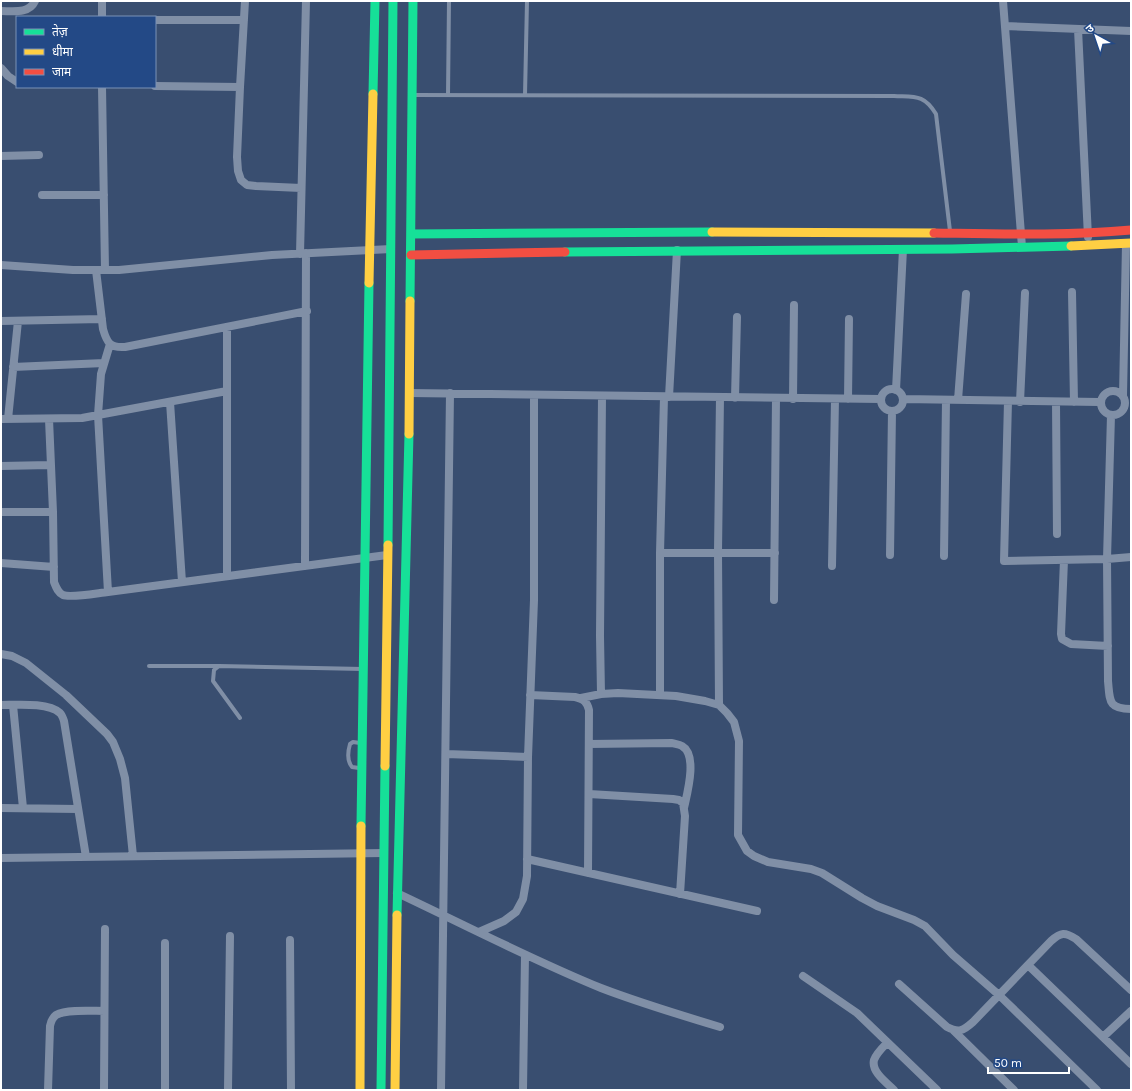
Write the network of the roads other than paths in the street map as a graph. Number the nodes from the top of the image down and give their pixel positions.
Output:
1 (35, 1) edge
2 (102, 1) edge
3 (245, 1) edge
4 (306, 1) edge
5 (375, 1) edge
6 (393, 1) edge
7 (413, 1) edge
8 (449, 1) edge
9 (527, 1) edge
10 (1003, 1) edge
11 (1, 11) edge
12 (102, 16) edge
13 (156, 20) edge
14 (244, 20) junction
15 (1005, 26) junction
16 (1078, 29) junction
17 (1131, 31) edge
18 (1, 68) edge
19 (16, 81) edge
20 (156, 86) edge
21 (240, 87) junction
22 (102, 88) edge
23 (412, 95) junction
24 (448, 95) junction
25 (525, 95) junction
26 (39, 155) dead end
27 (1, 156) edge
28 (301, 188) junction
29 (104, 195) junction
30 (42, 196) dead end
31 (1131, 230) edge
32 (950, 233) junction
33 (1088, 233) junction
34 (1021, 234) junction
35 (401, 242) junction
36 (1128, 243) edge
37 (1089, 246) junction
38 (1022, 247) junction
39 (903, 249) junction
40 (369, 250) junction
41 (677, 250) junction
42 (303, 253) junction
43 (1128, 253) edge
44 (410, 255) junction
45 (1, 265) edge
46 (101, 270) junction
47 (1025, 292) dead end
48 (1072, 292) dead end
49 (966, 294) dead end
50 (794, 305) dead end
51 (307, 311) junction
52 (738, 317) dead end
53 (102, 319) junction
54 (850, 319) dead end
55 (1, 321) edge
56 (18, 321) junction
57 (227, 327) junction
58 (110, 344) junction
59 (104, 363) junction
60 (13, 367) junction
61 (896, 390) junction
62 (228, 391) junction
63 (409, 393) junction
64 (450, 394) junction
65 (534, 395) junction
66 (602, 396) junction
67 (666, 397) junction
68 (720, 397) junction
69 (735, 398) junction
70 (776, 398) junction
71 (793, 399) junction
72 (835, 399) junction
73 (848, 399) junction
74 (881, 399) junction
75 (903, 399) junction
76 (946, 400) junction
77 (958, 400) junction
78 (1126, 400) edge
79 (1008, 401) junction
80 (170, 402) junction
81 (1020, 402) junction
82 (1056, 402) junction
83 (1074, 402) junction
84 (1100, 402) junction
85 (892, 411) junction
86 (98, 415) junction
87 (1111, 415) junction
88 (4, 419) edge
89 (49, 419) junction
90 (50, 465) junction
91 (1, 466) edge
92 (1, 512) edge
93 (53, 512) junction
94 (1057, 534) dead end
95 (718, 552) junction
96 (660, 553) junction
97 (775, 553) junction
98 (388, 555) junction
99 (890, 555) dead end
100 (944, 556) dead end
101 (1131, 557) edge
102 (365, 558) junction
103 (1064, 560) junction
104 (1107, 560) junction
105 (1, 563) edge
106 (305, 566) junction
107 (832, 566) dead end
108 (54, 567) junction
109 (227, 576) junction
110 (182, 582) junction
111 (108, 592) junction
112 (774, 600) dead end
113 (1108, 646) junction
114 (1, 654) edge
115 (149, 666) dead end
116 (219, 666) junction
117 (364, 669) junction
118 (601, 694) junction
119 (530, 695) junction
120 (660, 695) junction
121 (582, 698) junction
122 (1, 705) edge
123 (13, 705) junction
124 (719, 705) junction
125 (1131, 709) edge
126 (240, 718) dead end
127 (362, 743) junction
128 (589, 744) junction
129 (446, 754) junction
130 (528, 757) junction
131 (362, 768) junction
132 (589, 794) junction
133 (1, 808) edge
134 (23, 808) junction
135 (78, 808) junction
136 (684, 808) junction
137 (360, 853) junction
138 (384, 853) junction
139 (133, 856) junction
140 (86, 857) junction
141 (1, 858) edge
142 (527, 859) junction
143 (588, 873) junction
144 (398, 893) junction
145 (680, 894) junction
146 (757, 911) dead end
147 (444, 915) junction
148 (105, 929) dead end
149 (479, 932) junction
150 (230, 936) dead end
151 (290, 940) dead end
152 (166, 943) dead end
153 (525, 955) junction
154 (1028, 964) junction
155 (803, 976) dead end
156 (900, 984) dead end
157 (1131, 990) edge
158 (999, 995) junction
159 (104, 1011) junction
160 (1131, 1011) edge
161 (720, 1027) dead end
162 (953, 1030) junction
163 (1103, 1037) junction
164 (887, 1043) junction
165 (1131, 1064) edge
166 (48, 1090) edge
167 (104, 1090) edge
168 (164, 1090) edge
169 (228, 1090) edge
170 (291, 1090) edge
171 (360, 1090) edge
172 (381, 1090) edge
173 (395, 1090) edge
174 (441, 1090) edge
175 (523, 1090) edge
176 (894, 1090) edge
177 (937, 1090) edge
178 (1014, 1090) edge
179 (1096, 1090) edge

1 - 11 street
2 - 12 street
3 - 14 street
4 - 28 street
5 - 40 street
6 - 35 street
7 - 23 street
8 - 24 lane
9 - 25 lane
10 - 15 street
13 - 14 street
14 - 21 street
15 - 16 street
15 - 34 street
16 - 17 street
16 - 33 street
18 - 19 street
20 - 21 street
21 - 28 street
22 - 29 street
23 - 24 lane
23 - 35 street
24 - 25 lane
25 - 32 lane
26 - 27 street
28 - 42 street
29 - 30 street
29 - 46 street
31 - 33 street
32 - 34 street
32 - 35 street
33 - 34 street
33 - 37 street
34 - 38 street
35 - 40 street
35 - 44 street
35 - 98 street
36 - 37 street
36 - 43 street
37 - 38 street
38 - 39 street
39 - 41 street
39 - 61 street
40 - 42 street
40 - 102 street
41 - 44 street
41 - 67 street
42 - 46 street
42 - 51 street
43 - 78 street
44 - 63 street
45 - 46 street
46 - 53 street
47 - 81 street
48 - 83 street
49 - 77 street
50 - 71 street
51 - 57 street
51 - 106 street
52 - 69 street
53 - 56 street
53 - 58 street
54 - 73 street
55 - 56 street
56 - 60 street
57 - 58 street
57 - 62 street
58 - 59 street
59 - 60 street
59 - 86 street
60 - 88 street
61 - 74 street
61 - 75 street
62 - 80 street
62 - 109 street
63 - 64 street
63 - 144 street
64 - 65 street
64 - 129 street
65 - 66 street
65 - 119 street
66 - 67 street
66 - 118 street
67 - 68 street
67 - 96 street
68 - 69 street
68 - 95 street
69 - 70 street
70 - 71 street
70 - 97 street
71 - 72 street
72 - 73 street
72 - 107 street
73 - 74 street
74 - 85 street
75 - 76 street
75 - 85 street
76 - 77 street
76 - 100 street
77 - 79 street
78 - 84 street
78 - 87 street
79 - 81 street
79 - 103 street
80 - 86 street
80 - 110 street
81 - 82 street
82 - 83 street
82 - 94 street
83 - 84 street
84 - 87 street
85 - 99 street
86 - 89 street
86 - 111 street
87 - 104 street
88 - 89 street
89 - 90 street
90 - 91 street
90 - 93 street
92 - 93 street
93 - 108 street
95 - 96 street
95 - 97 street
95 - 124 street
96 - 120 street
97 - 112 street
98 - 102 street
98 - 138 street
101 - 104 street
102 - 106 street
102 - 117 street
103 - 104 street
103 - 113 street
104 - 113 street
105 - 108 street
106 - 109 street
108 - 111 street
109 - 110 street
110 - 111 street
113 - 125 street
114 - 139 street
115 - 116 lane
116 - 117 lane
116 - 126 lane
117 - 127 street
118 - 120 street
118 - 121 street
119 - 121 street
119 - 130 street
120 - 124 street
121 - 128 street
122 - 123 street
123 - 134 street
123 - 135 street
124 - 158 street
127 - 131 street
127 - 131 lane
128 - 132 street
128 - 136 street
129 - 130 street
129 - 147 street
130 - 142 street
131 - 137 street
132 - 136 street
132 - 143 street
133 - 134 street
134 - 135 street
135 - 140 street
136 - 145 street
137 - 138 street
137 - 139 street
137 - 171 street
138 - 172 street
139 - 140 street
140 - 141 street
142 - 143 street
142 - 149 street
143 - 145 street
144 - 147 street
144 - 173 street
145 - 146 street
147 - 149 street
147 - 174 street
148 - 159 street
149 - 153 street
150 - 169 street
151 - 170 street
152 - 168 street
153 - 161 street
153 - 175 street
154 - 157 street
154 - 158 street
154 - 163 street
155 - 164 street
156 - 162 street
158 - 162 street
158 - 179 street
159 - 166 street
159 - 167 street
160 - 163 street
162 - 178 street
163 - 165 street
164 - 176 street
164 - 177 street

